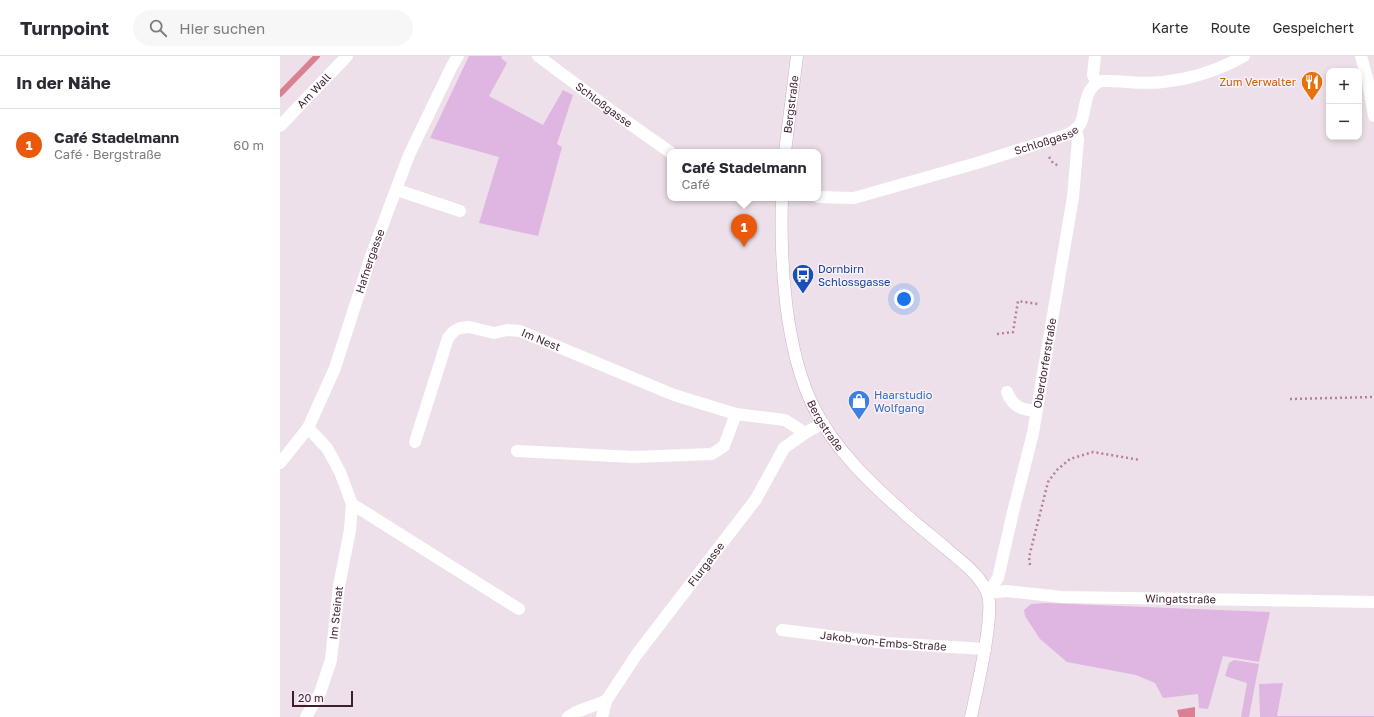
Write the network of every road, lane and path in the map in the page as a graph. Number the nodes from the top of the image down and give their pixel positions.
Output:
1 (347, 56) edge
2 (458, 56) edge
3 (538, 56) edge
4 (797, 56) edge
5 (1095, 56) edge
6 (1244, 56) edge
7 (1361, 56) edge
8 (1096, 83) junction
9 (1374, 116) edge
10 (280, 126) edge
11 (1076, 129) junction
12 (785, 149) edge
13 (667, 150) edge
14 (1048, 154) dead end
15 (1062, 165) dead end
16 (397, 190) junction
17 (821, 197) edge
18 (782, 201) edge
19 (460, 211) dead end
20 (1041, 304) dead end
21 (997, 334) dead end
22 (1007, 392) dead end
23 (1374, 397) edge
24 (1290, 399) dead end
25 (1037, 410) junction
26 (736, 414) junction
27 (823, 423) junction
28 (308, 428) junction
29 (805, 433) junction
30 (415, 442) dead end
31 (517, 451) dead end
32 (282, 456) edge
33 (1140, 460) dead end
34 (352, 504) junction
35 (1030, 565) dead end
36 (988, 593) junction
37 (1374, 602) edge
38 (519, 608) dead end
39 (782, 630) dead end
40 (985, 649) junction
41 (606, 702) junction
42 (306, 717) edge
43 (568, 717) edge
44 (602, 717) edge
45 (971, 717) edge

1 - 10 street, Am Wall
2 - 16 street, Hafnergasse
3 - 13 street, Schloßgasse
4 - 12 street, Bergstraße
5 - 8 street
6 - 8 street
7 - 9 street
8 - 11 street, Schloßgasse
11 - 17 street, Schloßgasse
11 - 25 street, Oberdorferstraße
14 - 15 path
16 - 19 street
16 - 28 street, Hafnergasse
18 - 27 street, Bergstraße
20 - 21 path
22 - 25 street
23 - 24 path
25 - 36 street, Oberdorferstraße
26 - 29 street, Im Nest
26 - 30 street, Im Nest
26 - 31 street
27 - 29 street, Flurgasse
27 - 36 street, Bergstraße
28 - 32 street, Hafnergasse
28 - 34 street, Im Steinat
29 - 41 street, Flurgasse
33 - 35 path
34 - 38 street
34 - 42 street, Im Steinat
36 - 37 street, Wingatstraße
36 - 40 street
39 - 40 street, Jakob-von-Embs-Straße
40 - 45 street
41 - 43 street
41 - 44 street, Flurgasse

